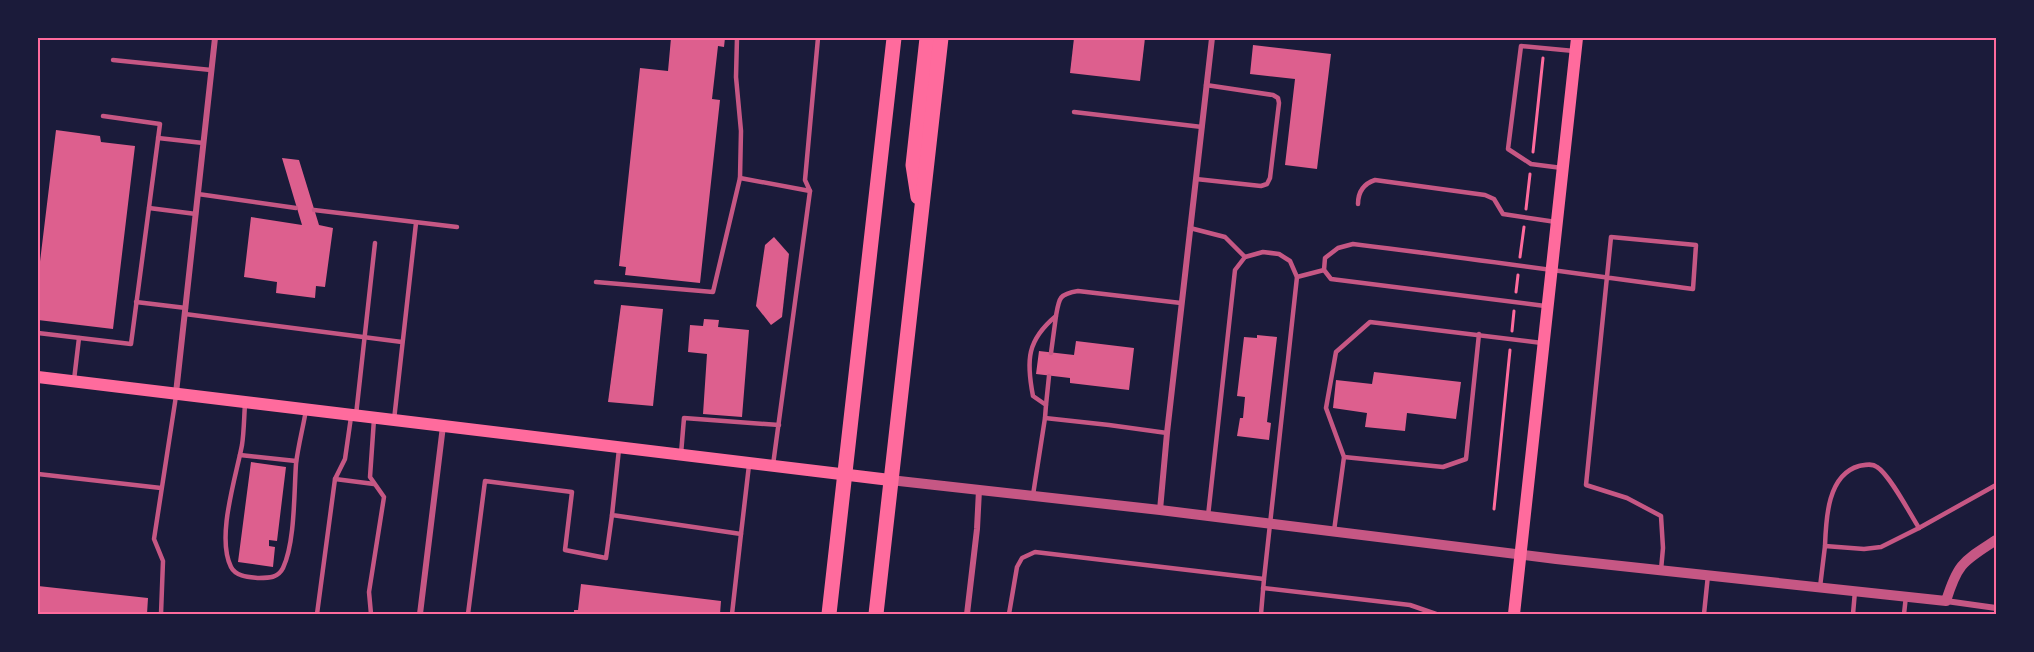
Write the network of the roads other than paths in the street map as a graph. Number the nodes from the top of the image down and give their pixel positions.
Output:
1 (215, 38) edge
2 (737, 38) edge
3 (818, 38) edge
4 (894, 38) edge
5 (927, 38) edge
6 (940, 38) edge
7 (1212, 38) edge
8 (1577, 38) edge
9 (1575, 51) junction
10 (113, 60) dead end
11 (211, 70) junction
12 (1206, 85) junction
13 (1074, 112) dead end
14 (103, 116) dead end
15 (1202, 127) junction
16 (158, 138) junction
17 (203, 143) junction
18 (1562, 168) junction
19 (740, 178) junction
20 (1196, 179) junction
21 (810, 191) junction
22 (198, 194) junction
23 (1358, 204) dead end
24 (149, 208) junction
25 (296, 208) dead end
26 (314, 210) dead end
27 (196, 214) junction
28 (921, 214) junction
29 (1556, 222) junction
30 (416, 223) junction
31 (457, 227) dead end
32 (1190, 228) junction
33 (375, 243) dead end
34 (1245, 257) junction
35 (1551, 269) junction
36 (1324, 270) junction
37 (1297, 277) junction
38 (1608, 278) junction
39 (596, 282) dead end
40 (136, 302) junction
41 (1181, 303) junction
42 (1547, 306) junction
43 (185, 311) junction
44 (1056, 316) junction
45 (38, 333) edge
46 (1479, 334) junction
47 (79, 338) junction
48 (365, 338) junction
49 (402, 342) junction
50 (1543, 343) junction
51 (1051, 353) dead end
52 (1049, 375) dead end
53 (38, 377) edge
54 (74, 381) junction
55 (176, 393) junction
56 (246, 401) junction
57 (1046, 405) junction
58 (307, 409) junction
59 (353, 415) junction
60 (374, 417) junction
61 (1045, 418) junction
62 (394, 420) junction
63 (443, 425) junction
64 (778, 425) junction
65 (1167, 433) junction
66 (620, 447) junction
67 (681, 454) junction
68 (240, 455) junction
69 (1344, 457) junction
70 (296, 461) junction
71 (750, 463) junction
72 (773, 465) junction
73 (38, 474) edge
74 (844, 474) junction
75 (335, 479) junction
76 (890, 480) junction
77 (374, 484) junction
78 (1996, 485) edge
79 (161, 488) junction
80 (979, 489) junction
81 (1033, 495) junction
82 (1160, 510) junction
83 (612, 515) junction
84 (1208, 516) junction
85 (1268, 523) junction
86 (1919, 528) junction
87 (1334, 531) junction
88 (741, 534) junction
89 (1996, 540) edge
90 (1825, 546) junction
91 (1521, 554) junction
92 (1661, 570) junction
93 (1708, 575) junction
94 (1264, 579) junction
95 (1820, 587) junction
96 (1263, 588) junction
97 (1855, 591) junction
98 (1906, 597) junction
99 (1946, 601) junction
100 (1996, 608) edge
101 (161, 615) edge
102 (317, 615) edge
103 (371, 615) edge
104 (420, 615) edge
105 (468, 615) edge
106 (732, 615) edge
107 (829, 615) edge
108 (876, 615) edge
109 (967, 615) edge
110 (1009, 615) edge
111 (1261, 615) edge
112 (1436, 615) edge
113 (1514, 615) edge
114 (1704, 615) edge
115 (1853, 615) edge
116 (1904, 615) edge

1 - 11 street
2 - 19 lane
3 - 21 lane
4 - 74 highway
5 - 28 highway
6 - 28 highway
7 - 12 street
8 - 9 main road
9 - 18 main road
9 - 18 lane
10 - 11 lane
11 - 17 street
12 - 15 street
12 - 20 lane
13 - 15 lane
14 - 16 lane
15 - 20 street
16 - 17 lane
16 - 24 lane
17 - 22 street
18 - 29 main road
19 - 21 lane
19 - 39 lane
20 - 32 street
21 - 64 lane
22 - 25 lane
22 - 27 street
23 - 29 lane
24 - 27 lane
24 - 40 lane
26 - 30 lane
27 - 43 street
28 - 76 highway
29 - 35 main road
30 - 31 lane
30 - 49 lane
32 - 34 lane
32 - 41 street
33 - 48 lane
34 - 37 lane
34 - 84 lane
35 - 36 lane
35 - 38 lane
35 - 42 main road
36 - 37 lane
36 - 42 lane
37 - 85 lane
38 - 38 lane
38 - 92 lane
40 - 43 lane
40 - 47 lane
41 - 44 lane
41 - 65 street
42 - 50 main road
43 - 48 lane
43 - 55 street
44 - 51 lane
44 - 57 lane
45 - 47 lane
46 - 50 lane
46 - 69 lane
46 - 69 lane
47 - 54 lane
48 - 49 lane
48 - 59 lane
49 - 62 lane
50 - 91 main road
52 - 57 lane
53 - 54 main road
54 - 55 main road
55 - 56 main road
55 - 79 lane
56 - 58 main road
56 - 68 lane
57 - 61 lane
58 - 59 main road
58 - 70 lane
59 - 60 main road
59 - 75 lane
60 - 62 main road
60 - 77 lane
61 - 65 lane
61 - 81 lane
62 - 63 main road
63 - 66 main road
63 - 104 street
64 - 67 lane
64 - 72 lane
65 - 82 street
66 - 67 main road
66 - 83 lane
67 - 71 main road
68 - 70 lane
68 - 70 lane
69 - 87 lane
71 - 72 main road
71 - 88 lane
72 - 74 main road
73 - 79 lane
74 - 76 main road
74 - 107 highway
75 - 77 lane
75 - 102 lane
76 - 80 street
76 - 108 highway
77 - 103 lane
78 - 86 lane
79 - 101 lane
80 - 81 street
80 - 109 street
81 - 82 street
82 - 84 street
83 - 88 lane
83 - 105 lane
84 - 85 street
85 - 87 street
85 - 94 lane
86 - 90 lane
86 - 90 lane
87 - 91 street
88 - 106 lane
89 - 99 street
90 - 95 lane
91 - 92 street
91 - 113 main road
92 - 93 street
93 - 95 street
93 - 114 lane
94 - 96 lane
94 - 110 lane
95 - 97 street
96 - 111 lane
96 - 112 lane
97 - 98 street
97 - 115 lane
98 - 99 street
98 - 116 lane
99 - 100 street

